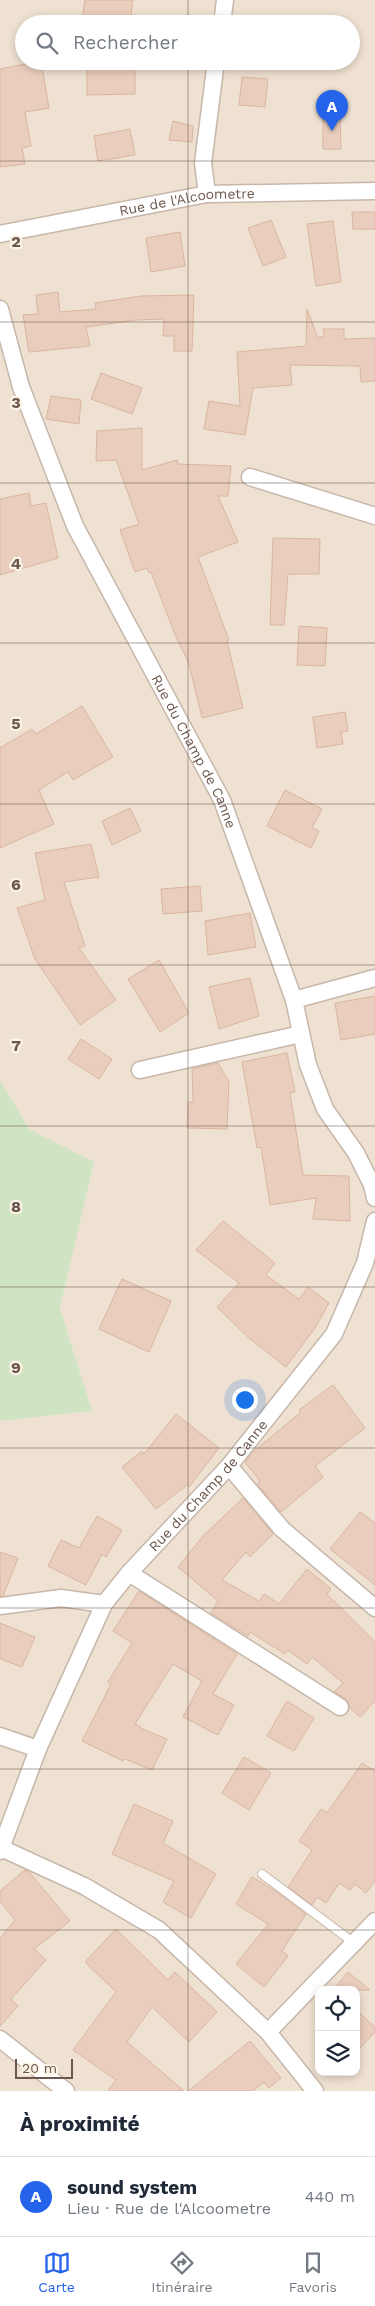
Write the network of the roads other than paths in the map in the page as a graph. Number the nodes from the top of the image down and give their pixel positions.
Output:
1 (225, 0) edge
2 (223, 15) edge
3 (215, 70) edge
4 (375, 191) edge
5 (207, 194) junction
6 (0, 234) edge
7 (0, 308) edge
8 (250, 477) dead end
9 (375, 516) edge
10 (375, 978) edge
11 (294, 1000) junction
12 (301, 1034) junction
13 (140, 1070) dead end
14 (375, 1198) edge
15 (375, 1221) edge
16 (229, 1466) junction
17 (129, 1573) junction
18 (104, 1604) junction
19 (0, 1606) edge
20 (375, 1608) edge
21 (340, 1707) dead end
22 (0, 1736) edge
23 (38, 1749) junction
24 (1, 1849) edge
25 (262, 1874) dead end
26 (375, 1921) edge
27 (354, 1943) junction
28 (268, 2032) junction
29 (0, 2038) edge
30 (66, 2091) edge
31 (315, 2091) edge

1 - 2 street
3 - 5 street
4 - 5 street, Rue de l'Alcoometre
5 - 6 street, Rue de l'Alcoometre
7 - 11 street, Rue du Champ de Canne
8 - 9 street
10 - 11 street
11 - 12 street, Rue du Champ de Canne
12 - 13 street
12 - 14 street, Rue du Champ de Canne
15 - 16 street, Rue du Champ de Canne
16 - 17 street, Rue du Champ de Canne
16 - 20 street
17 - 18 street, Rue du Champ de Canne
17 - 21 street
18 - 19 street
18 - 23 street, Rue du Champ de Canne
22 - 23 street
23 - 24 street, Rue du Champ de Canne
24 - 28 street
25 - 27 lane
26 - 27 street
27 - 28 street
28 - 31 street
29 - 30 street

